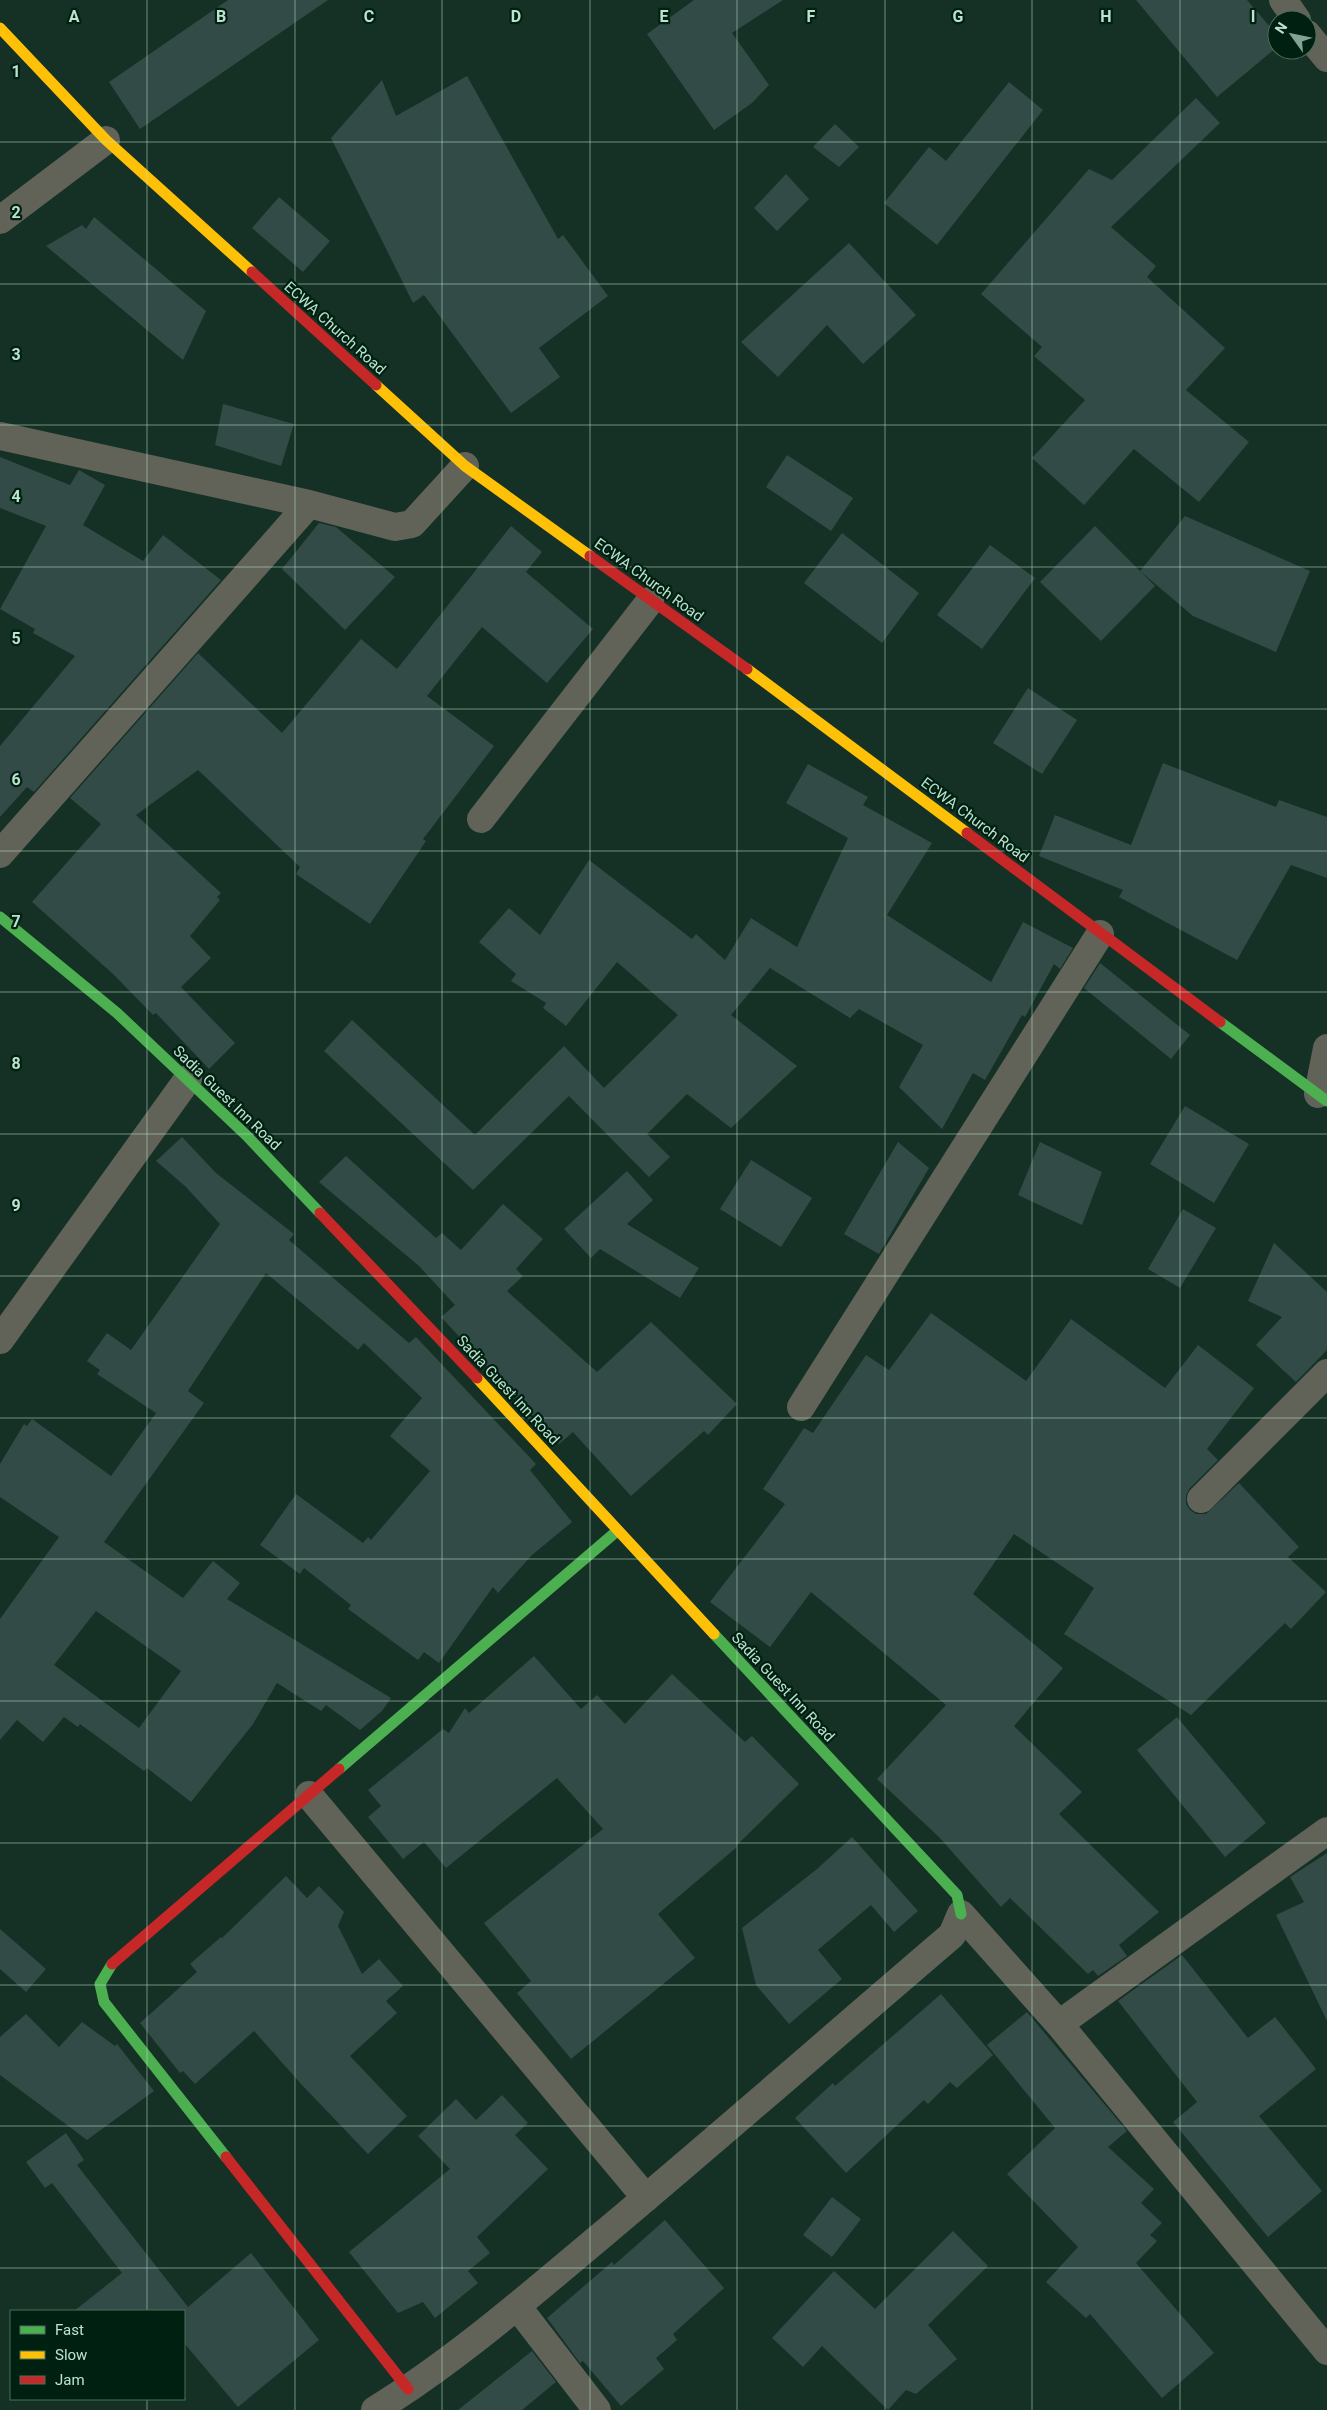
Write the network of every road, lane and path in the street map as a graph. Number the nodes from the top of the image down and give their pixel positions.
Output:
1 (0, 28) edge
2 (1317, 46) edge
3 (1327, 58) edge
4 (106, 140) junction
5 (0, 220) edge
6 (0, 436) edge
7 (465, 466) junction
8 (308, 504) junction
9 (650, 600) junction
10 (481, 819) dead end
11 (0, 854) edge
12 (0, 917) edge
13 (1100, 934) junction
14 (1327, 1048) edge
15 (188, 1080) junction
16 (1323, 1098) edge
17 (0, 1340) edge
18 (1327, 1373) edge
19 (800, 1407) dead end
20 (1201, 1499) dead end
21 (617, 1531) junction
22 (309, 1795) junction
23 (1327, 1831) edge
24 (961, 1914) junction
25 (1059, 2024) junction
26 (646, 2198) junction
27 (517, 2306) junction
28 (1327, 2351) edge
29 (408, 2389) junction
30 (375, 2410) edge
31 (597, 2410) edge

1 - 4 street, ECWA Church Road
2 - 3 street
4 - 5 street
4 - 7 street, ECWA Church Road
6 - 8 street
7 - 8 street
7 - 9 street, ECWA Church Road
8 - 11 street
9 - 10 street
9 - 13 street, ECWA Church Road
12 - 15 street, Sadia Guest Inn Road
13 - 16 street, ECWA Church Road
13 - 19 street
14 - 16 street
15 - 17 street
15 - 21 street, Sadia Guest Inn Road
18 - 20 street
21 - 22 street
21 - 24 street, Sadia Guest Inn Road
22 - 26 street
22 - 29 street
23 - 25 street
24 - 25 street
24 - 26 street
25 - 28 street
26 - 27 street
27 - 29 street
27 - 31 street
29 - 30 street

